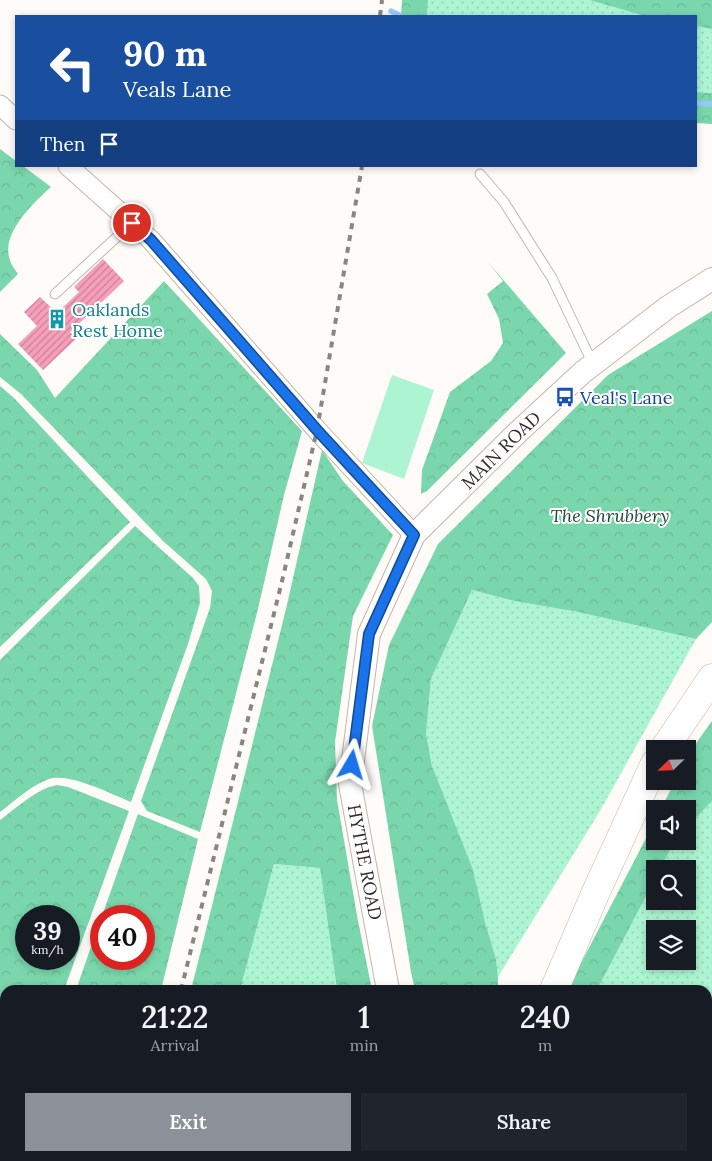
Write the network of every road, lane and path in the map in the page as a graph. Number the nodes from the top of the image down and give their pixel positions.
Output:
1 (0, 105) edge
2 (15, 119) edge
3 (69, 167) edge
4 (480, 174) dead end
5 (132, 223) junction
6 (712, 279) edge
7 (55, 294) dead end
8 (593, 364) junction
9 (414, 535) junction
10 (712, 678) edge
11 (670, 740) edge
12 (646, 783) edge
13 (387, 985) edge
14 (556, 985) edge

1 - 2 street
3 - 5 street
4 - 8 lane
5 - 7 lane
5 - 9 street
6 - 8 street, MAIN ROAD
8 - 9 street, MAIN ROAD
9 - 13 street, HYTHE ROAD
10 - 11 main road
12 - 14 main road

